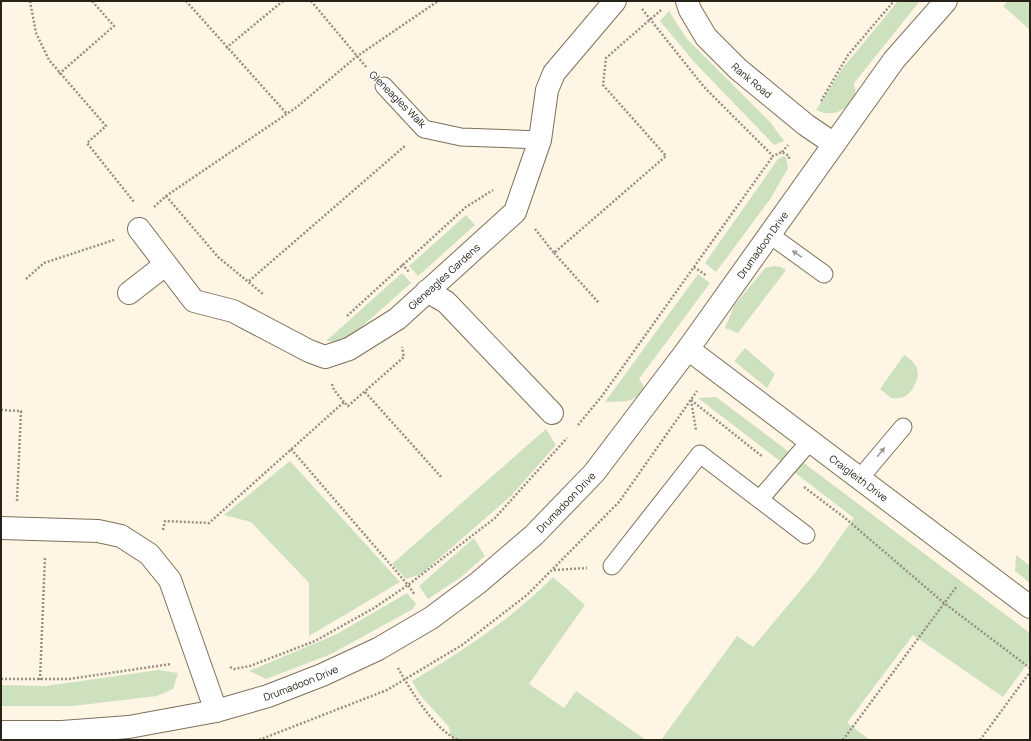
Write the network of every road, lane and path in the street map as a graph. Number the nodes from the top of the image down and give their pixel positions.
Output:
1 (30, 1) edge
2 (92, 1) edge
3 (186, 1) edge
4 (283, 1) edge
5 (311, 1) edge
6 (438, 1) edge
7 (615, 1) edge
8 (894, 1) edge
9 (946, 1) edge
10 (677, 3) edge
11 (640, 7) dead end
12 (650, 20) junction
13 (226, 48) junction
14 (356, 58) junction
15 (59, 74) junction
16 (384, 86) joint
17 (287, 114) junction
18 (806, 125) junction
19 (424, 129) junction
20 (540, 140) junction
21 (834, 144) junction
22 (768, 151) dead end
23 (782, 152) dead end
24 (773, 156) dead end
25 (531, 165) junction
26 (166, 196) junction
27 (515, 212) junction
28 (142, 222) junction
29 (770, 235) junction
30 (554, 253) junction
31 (165, 265) junction
32 (824, 274) dead end
33 (26, 279) dead end
34 (249, 282) junction
35 (427, 291) junction
36 (129, 293) dead end
37 (267, 297) dead end
38 (599, 303) dead end
39 (344, 318) dead end
40 (397, 319) junction
41 (688, 349) junction
42 (334, 390) dead end
43 (365, 392) junction
44 (344, 402) junction
45 (1, 410) edge
46 (552, 413) dead end
47 (903, 427) dead end
48 (576, 428) dead end
49 (571, 433) dead end
50 (810, 441) junction
51 (291, 449) junction
52 (700, 454) junction
53 (783, 472) junction
54 (442, 478) dead end
55 (860, 478) junction
56 (760, 499) junction
57 (8, 528) edge
58 (47, 529) junction
59 (806, 535) dead end
60 (149, 554) junction
61 (973, 565) junction
62 (612, 566) joint
63 (553, 570) dead end
64 (408, 585) junction
65 (944, 603) junction
66 (1030, 607) edge
67 (385, 645) junction
68 (172, 664) dead end
69 (228, 666) dead end
70 (1030, 668) edge
71 (1030, 672) edge
72 (1, 679) edge
73 (40, 680) junction
74 (216, 711) junction
75 (1, 732) edge
76 (129, 733) edge
77 (458, 740) edge
78 (844, 740) edge
79 (980, 740) edge

1 - 15 path
2 - 15 path
3 - 13 path
4 - 13 path
5 - 14 path, Gleneagles Walk
6 - 14 path
7 - 20 street, Gleneagles Gardens
8 - 18 path
9 - 21 street, Drumadoon Drive
10 - 12 path
10 - 18 street, Rank Road
11 - 12 path
12 - 22 path
12 - 30 path
13 - 17 path
14 - 16 path, Gleneagles Walk
14 - 17 path
15 - 28 path
16 - 19 lane, Gleneagles Walk
17 - 26 path
18 - 21 street, Rank Road
18 - 23 path
19 - 20 lane, Gleneagles Walk
19 - 34 path
20 - 25 street, Gleneagles Gardens
21 - 29 street, Drumadoon Drive
24 - 48 path
25 - 27 street, Gleneagles Gardens
25 - 39 path
26 - 28 path
26 - 34 path
27 - 30 path
27 - 35 street, Gleneagles Gardens
28 - 31 street, Gleneagles Gardens
28 - 33 path
32 -> 29 lane
29 - 41 street, Drumadoon Drive
30 - 38 path
31 - 36 street
31 - 40 street, Gleneagles Gardens
34 - 37 path
35 - 40 street, Gleneagles Gardens
35 - 46 street
40 - 43 path
41 - 50 street, Craigleith Drive
41 - 67 street, Drumadoon Drive
42 - 44 path
43 - 44 path
43 - 54 path
44 - 51 path
45 - 57 path
55 -> 47 lane
49 - 64 path
50 - 53 lane
50 - 55 street, Craigleith Drive
51 - 60 path
51 - 64 path
52 - 53 path
52 - 56 lane
52 - 62 lane
53 - 56 lane
53 - 65 path
55 - 61 street, Craigleith Drive
56 - 59 lane
57 - 58 street
58 - 60 street
58 - 73 path
60 - 74 street
61 - 65 path
61 - 66 street, Craigleith Drive
62 - 63 path
64 - 69 path
65 - 70 path
65 - 78 path
67 - 74 street, Drumadoon Drive
67 - 77 path
68 - 73 path
71 - 79 path
72 - 73 path
74 - 76 street, Drumadoon Drive
75 - 76 street, Drumadoon Drive

